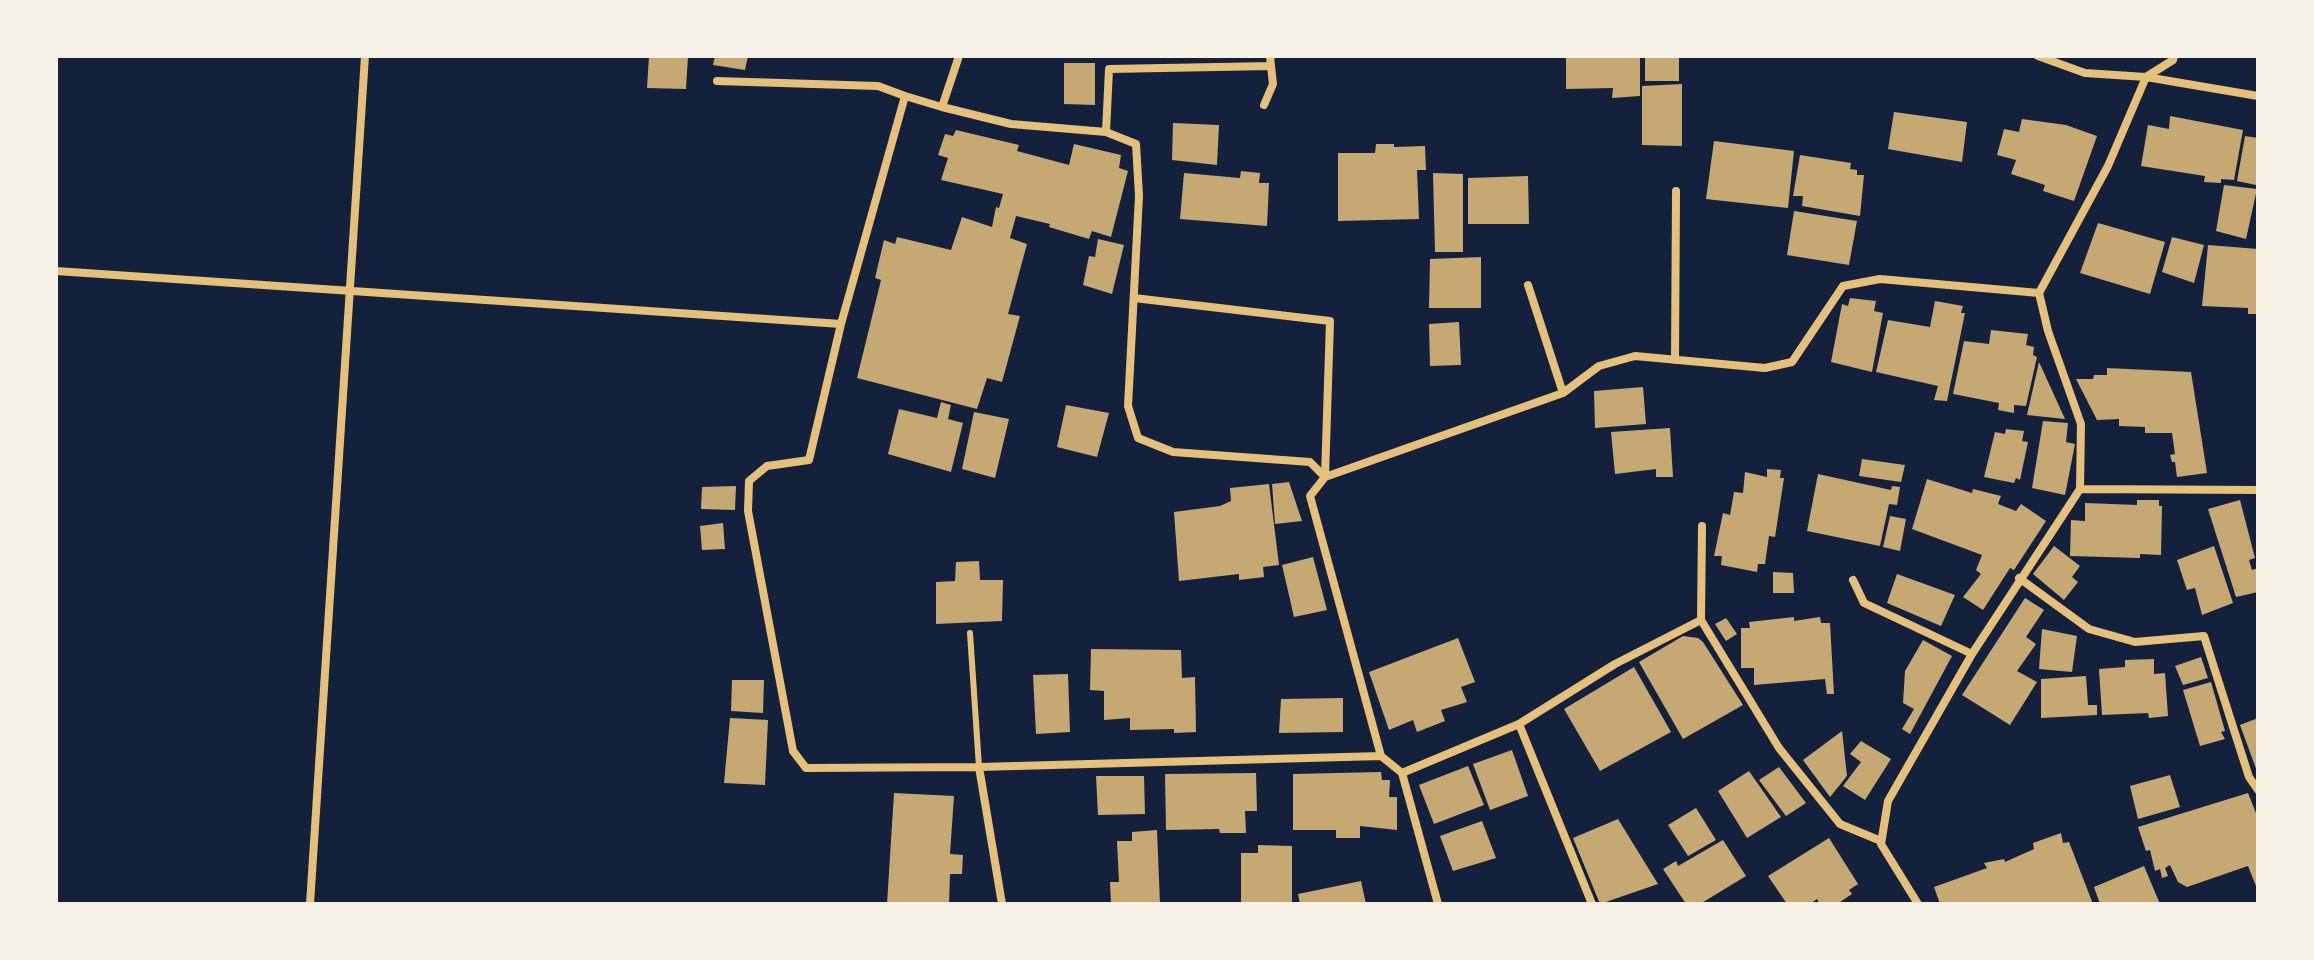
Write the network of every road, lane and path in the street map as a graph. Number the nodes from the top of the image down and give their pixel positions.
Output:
1 (365, 56) edge
2 (959, 56) edge
3 (1105, 56) edge
4 (2038, 56) edge
5 (2174, 56) edge
6 (1271, 61) edge
7 (1109, 69) junction
8 (2146, 77) junction
9 (717, 81) dead end
10 (905, 96) junction
11 (2258, 96) edge
12 (1264, 105) dead end
13 (942, 107) junction
14 (1106, 132) junction
15 (1676, 191) dead end
16 (56, 271) edge
17 (1528, 285) dead end
18 (352, 291) junction
19 (2039, 293) junction
20 (1134, 298) junction
21 (841, 324) junction
22 (1675, 360) junction
23 (1563, 393) junction
24 (1325, 477) junction
25 (2080, 489) junction
26 (2258, 490) edge
27 (1702, 526) dead end
28 (2019, 578) junction
29 (1853, 580) dead end
30 (1701, 620) junction
31 (970, 633) dead end
32 (1972, 654) junction
33 (1519, 724) junction
34 (1381, 756) junction
35 (979, 767) junction
36 (1402, 773) junction
37 (2258, 790) edge
38 (1881, 841) junction
39 (310, 904) edge
40 (1002, 904) edge
41 (1438, 904) edge
42 (1592, 904) edge
43 (1918, 904) edge

1 - 18 street
2 - 13 street
3 - 7 street
4 - 8 street
5 - 8 street
6 - 7 street
6 - 12 street
7 - 14 street
8 - 11 street
8 - 19 street
9 - 10 street
10 - 13 street
10 - 21 street
13 - 14 street
14 - 20 street
15 - 22 street
16 - 18 street
17 - 23 street
18 - 21 street
18 - 39 street
19 - 22 street
19 - 25 street
20 - 24 street
20 - 24 street
21 - 35 street
22 - 23 street
23 - 24 street
24 - 34 street
25 - 26 street
25 - 28 street
27 - 30 street
28 - 32 street
28 - 37 street
29 - 32 street
30 - 33 street
30 - 38 street
31 - 35 lane
32 - 38 street
33 - 36 street
33 - 42 street
34 - 35 street
34 - 36 street
35 - 40 street
36 - 41 street
38 - 43 street

